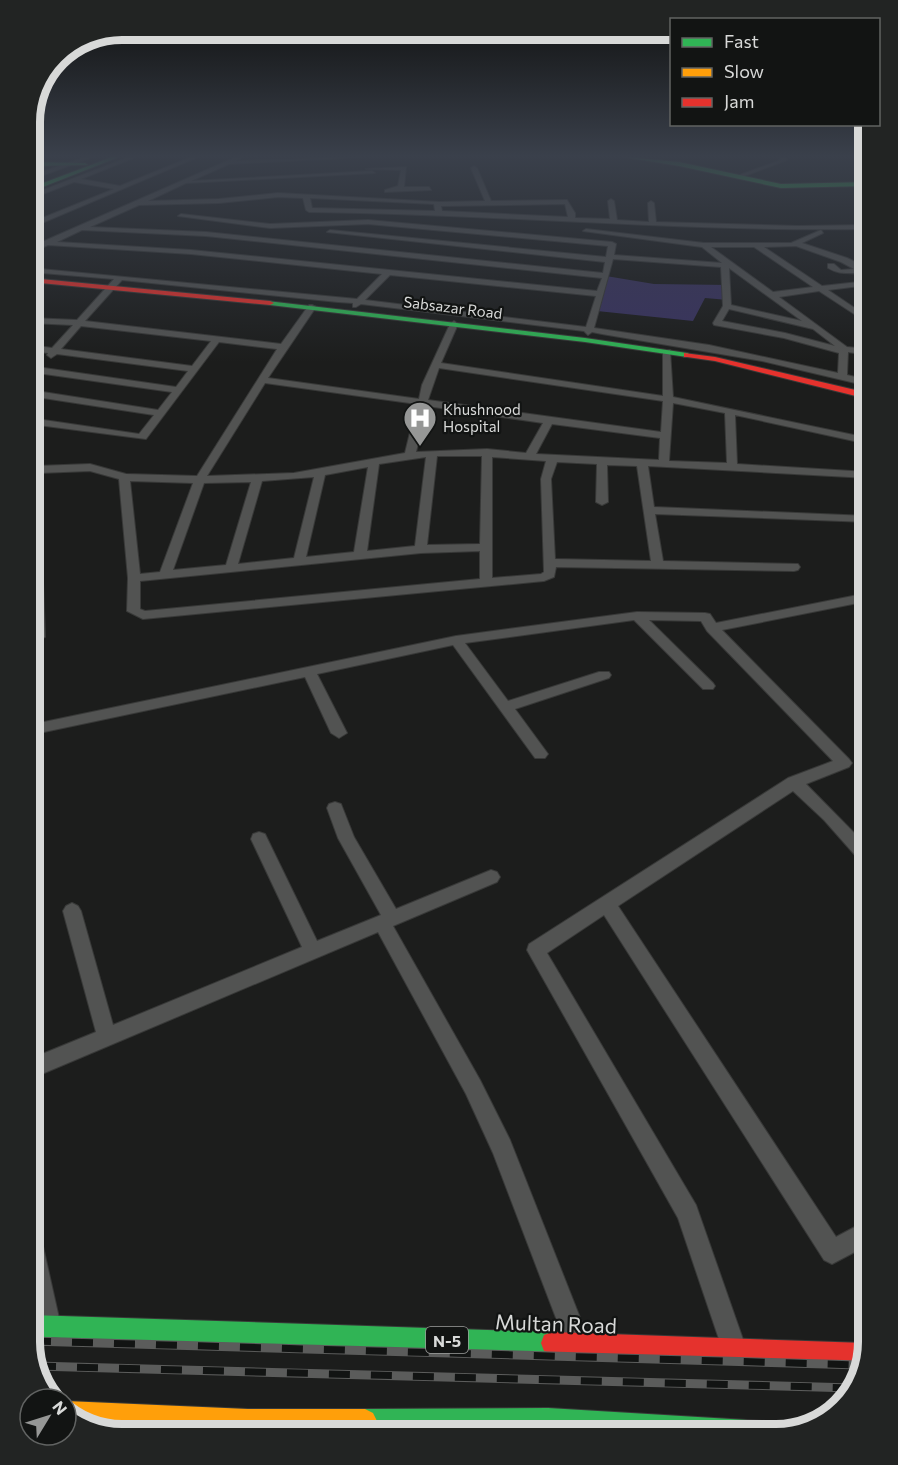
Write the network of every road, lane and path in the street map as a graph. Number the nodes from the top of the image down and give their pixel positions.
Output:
1 (83, 225) edge
2 (264, 225) edge
3 (290, 225) edge
4 (392, 225) edge
5 (502, 225) edge
6 (661, 225) edge
7 (270, 226) junction
8 (858, 226) edge
9 (77, 228) junction
10 (717, 228) junction
11 (816, 228) junction
12 (582, 231) dead end
13 (497, 234) junction
14 (615, 234) junction
15 (374, 236) junction
16 (44, 243) junction
17 (794, 243) junction
18 (612, 244) junction
19 (41, 245) edge
20 (704, 245) junction
21 (756, 245) junction
22 (491, 248) junction
23 (359, 250) junction
24 (610, 258) junction
25 (483, 263) junction
26 (728, 265) junction
27 (831, 266) dead end
28 (345, 267) junction
29 (858, 267) edge
30 (858, 271) edge
31 (388, 272) junction
32 (41, 273) edge
33 (606, 276) junction
34 (41, 280) edge
35 (474, 280) junction
36 (116, 281) junction
37 (858, 284) edge
38 (821, 289) junction
39 (600, 294) junction
40 (772, 295) junction
41 (358, 303) junction
42 (727, 306) junction
43 (312, 307) junction
44 (858, 315) edge
45 (432, 318) junction
46 (41, 321) edge
47 (78, 323) junction
48 (454, 326) junction
49 (816, 327) junction
50 (589, 330) junction
51 (217, 339) junction
52 (283, 347) junction
53 (41, 349) edge
54 (55, 350) junction
55 (844, 350) junction
56 (858, 351) edge
57 (667, 354) junction
58 (41, 363) edge
59 (436, 365) junction
60 (194, 369) junction
61 (41, 370) edge
62 (842, 377) junction
63 (262, 380) junction
64 (858, 381) edge
65 (178, 390) junction
66 (858, 394) edge
67 (41, 395) edge
68 (668, 399) junction
69 (423, 401) junction
70 (730, 411) junction
71 (160, 413) junction
72 (548, 422) junction
73 (41, 423) edge
74 (666, 436) junction
75 (858, 439) edge
76 (487, 452) junction
77 (432, 453) junction
78 (410, 455) junction
79 (530, 456) junction
80 (552, 459) junction
81 (602, 461) junction
82 (374, 463) junction
83 (642, 463) junction
84 (664, 463) junction
85 (732, 465) junction
86 (41, 467) edge
87 (320, 473) junction
88 (858, 474) edge
89 (124, 477) junction
90 (257, 480) junction
91 (200, 481) junction
92 (602, 501) dead end
93 (649, 510) junction
94 (858, 519) edge
95 (486, 546) junction
96 (421, 549) junction
97 (360, 555) junction
98 (299, 562) junction
99 (550, 563) junction
100 (657, 563) junction
101 (794, 567) dead end
102 (231, 568) junction
103 (165, 575) junction
104 (134, 578) junction
105 (486, 582) junction
106 (858, 599) edge
107 (638, 616) junction
108 (712, 628) junction
109 (456, 640) junction
110 (309, 671) junction
111 (604, 675) dead end
112 (708, 686) dead end
113 (505, 707) junction
114 (41, 727) edge
115 (339, 733) dead end
116 (540, 754) dead end
117 (794, 782) junction
118 (335, 808) dead end
119 (259, 840) dead end
120 (858, 847) edge
121 (491, 877) dead end
122 (607, 904) junction
123 (72, 910) dead end
124 (387, 920) junction
125 (313, 951) junction
126 (107, 1037) junction
127 (40, 1065) edge
128 (858, 1238) edge
129 (40, 1327) edge
130 (578, 1344) junction
131 (735, 1350) junction
132 (857, 1354) edge
133 (82, 1414) edge
134 (613, 1424) edge

1 - 9 street
2 - 7 street
3 - 7 street
4 - 13 street
5 - 13 street
6 - 10 street
7 - 15 street
8 - 11 street
9 - 16 street
9 - 23 street
10 - 11 street
10 - 20 street
11 - 17 street
12 - 14 street
13 - 18 street
13 - 22 street
14 - 18 street
14 - 20 street
15 - 22 street
15 - 23 street
16 - 19 street
16 - 28 street
17 - 21 street
17 - 29 street
18 - 24 street
20 - 21 street
20 - 26 street
21 - 38 street
22 - 24 street
22 - 25 street
23 - 25 street
23 - 28 street
24 - 26 street
24 - 33 street
25 - 33 street
25 - 35 street
26 - 40 street
26 - 42 street
27 - 30 street
28 - 31 street
31 - 35 street
31 - 41 street
32 - 36 main road, Sabsazar Road
33 - 39 street
34 - 36 main road, Sabsazar Road
35 - 39 street
36 - 41 main road, Sabsazar Road
36 - 43 main road, Sabsazar Road
36 - 47 street
37 - 38 street
38 - 40 street
38 - 44 street
39 - 50 street
40 - 49 street
41 - 45 main road, Sabsazar Road
41 - 50 street
42 - 49 street
42 - 55 street
43 - 45 main road, Sabsazar Road
43 - 52 street
45 - 48 main road, Sabsazar Road
45 - 50 main road, Sabsazar Road
46 - 47 street
47 - 51 street
47 - 54 street
48 - 57 main road, Sabsazar Road
48 - 59 street
49 - 55 street
50 - 62 main road, Sabsazar Road
51 - 52 street
51 - 60 street
52 - 63 street
53 - 54 street
54 - 58 street
54 - 60 street
55 - 56 street
55 - 62 street
57 - 66 main road, Sabsazar Road
57 - 68 street
59 - 68 street
59 - 69 street
60 - 65 street
61 - 65 street
62 - 64 main road, Sabsazar Road
63 - 69 street
63 - 91 street
65 - 71 street
67 - 71 street
68 - 70 street
68 - 74 street
69 - 72 street
69 - 78 street
70 - 75 street
70 - 85 street
71 - 73 street
72 - 74 street
72 - 79 street
74 - 84 street
76 - 77 street
76 - 79 street
76 - 95 street
77 - 78 street
77 - 96 street
78 - 82 street
79 - 80 street
80 - 81 street
80 - 99 street
81 - 83 street
81 - 92 street
82 - 87 street
82 - 97 street
83 - 84 street
83 - 93 street
84 - 85 street
85 - 88 street
86 - 89 street
87 - 90 street
87 - 98 street
89 - 91 street
89 - 104 street
90 - 91 street
90 - 102 street
91 - 103 street
93 - 94 street
93 - 100 street
95 - 96 street
95 - 105 street
96 - 97 street
97 - 98 street
98 - 102 street
99 - 100 street
99 - 105 street
100 - 101 street
102 - 103 street
103 - 104 street
104 - 105 street
106 - 108 street
107 - 108 street
107 - 109 street
107 - 112 street
108 - 117 street
109 - 110 street
109 - 113 street
110 - 114 street
110 - 115 street
111 - 113 street
113 - 116 street
117 - 120 street
117 - 122 street
118 - 124 street
119 - 125 street
121 - 124 street
122 - 128 street
122 - 131 street
123 - 126 street
124 - 125 street
124 - 130 street
125 - 126 street
126 - 127 street
129 - 130 main road, Multan Road / N-5
130 - 131 main road, Multan Road / N-5
131 - 132 main road, Multan Road / N-5
133 - 134 main road

